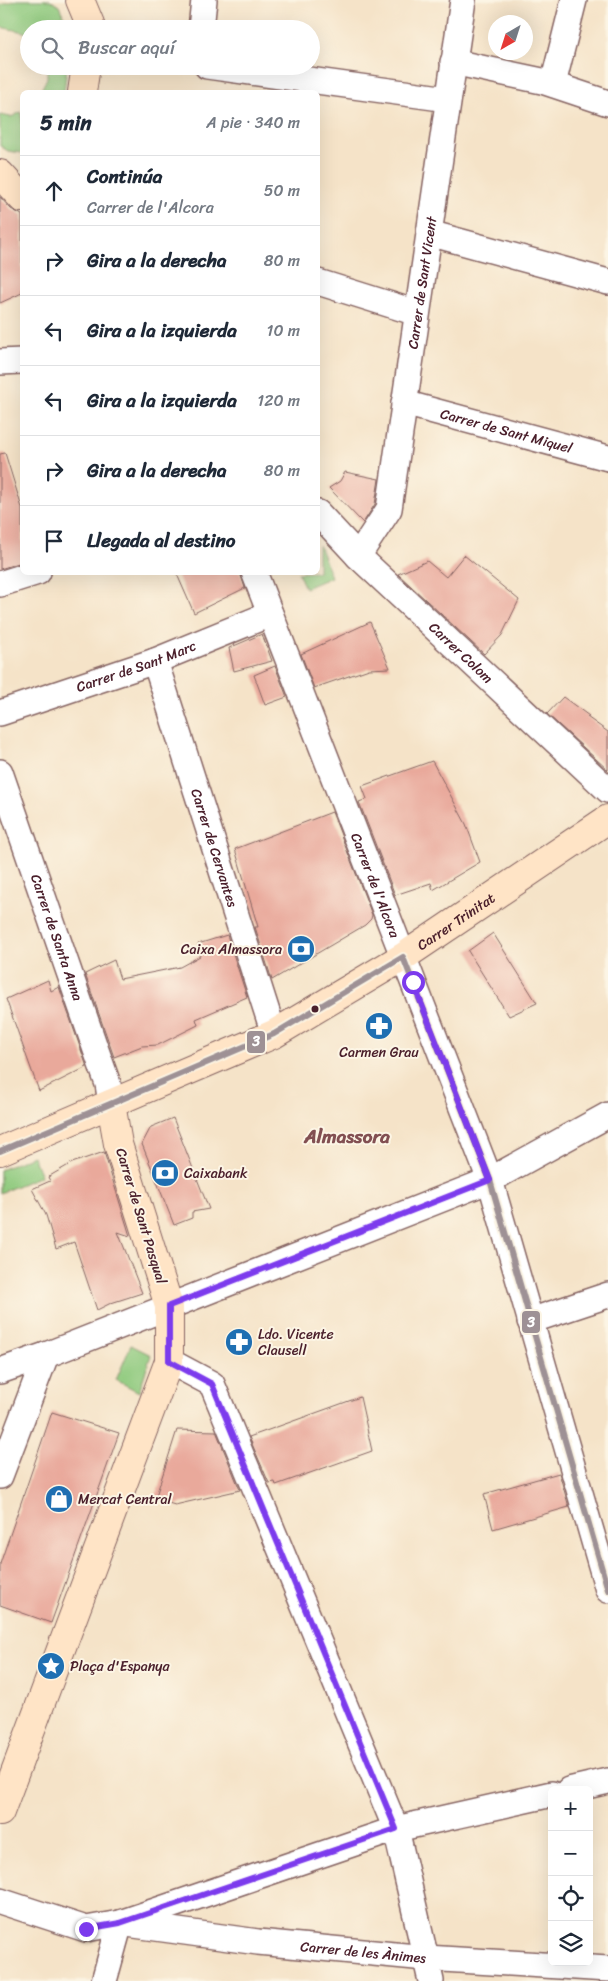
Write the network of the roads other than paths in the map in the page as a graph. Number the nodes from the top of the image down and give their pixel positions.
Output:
1 (204, 0) edge
2 (463, 0) edge
3 (574, 0) edge
4 (202, 20) edge
5 (453, 62) junction
6 (85, 75) edge
7 (273, 75) edge
8 (553, 84) junction
9 (82, 90) edge
10 (448, 99) junction
11 (608, 103) edge
12 (0, 172) edge
13 (20, 172) edge
14 (20, 196) edge
15 (428, 233) junction
16 (608, 282) edge
17 (320, 283) edge
18 (418, 313) junction
19 (20, 361) edge
20 (0, 362) edge
21 (404, 403) junction
22 (608, 458) edge
23 (320, 515) edge
24 (358, 556) junction
25 (28, 575) edge
26 (255, 575) edge
27 (0, 584) edge
28 (270, 614) junction
29 (155, 661) junction
30 (0, 713) edge
31 (0, 772) edge
32 (608, 790) edge
33 (608, 819) edge
34 (403, 957) junction
35 (274, 1034) junction
36 (111, 1104) junction
37 (608, 1115) edge
38 (0, 1151) edge
39 (490, 1180) junction
40 (608, 1294) edge
41 (169, 1306) junction
42 (530, 1321) junction
43 (46, 1355) junction
44 (169, 1361) junction
45 (0, 1371) edge
46 (0, 1476) edge
47 (604, 1560) edge
48 (608, 1590) edge
49 (608, 1781) edge
50 (586, 1786) edge
51 (548, 1795) edge
52 (0, 1812) edge
53 (396, 1829) junction
54 (0, 1902) edge
55 (120, 1923) junction
56 (608, 1969) edge
57 (429, 1970) edge
58 (104, 1981) edge

1 - 4 street
2 - 5 street, Carrer de Sant Vicent
3 - 8 street
5 - 8 street
5 - 10 street, Carrer de Sant Vicent
6 - 9 street
7 - 10 street
8 - 11 street
10 - 15 street, Carrer de Sant Vicent
12 - 13 street
12 - 14 street
15 - 16 street
15 - 18 street, Carrer de Sant Vicent
17 - 18 street
18 - 21 street, Carrer de Sant Vicent
19 - 20 street
21 - 22 street, Carrer de Sant Miquel
21 - 24 street, Carrer de Sant Vicent
23 - 24 street, Carrer Colom
24 - 32 street, Carrer Colom
25 - 27 street
26 - 28 street, Carrer de l'Alcora
28 - 29 street, Carrer de Sant Marc
28 - 34 street, Carrer de l'Alcora
29 - 30 street, Carrer de Sant Marc
29 - 35 street, Carrer de Cervantes
31 - 36 street, Carrer de Santa Anna
33 - 34 street, Carrer Trinitat
34 - 35 street, Carrer Trinitat
34 - 39 street, Carrer de l'Alcora
35 - 36 street, Carrer Trinitat
36 - 38 street, Carrer Trinitat
36 - 41 street, Carrer de Sant Pasqual
37 - 39 street
39 - 41 street
39 - 42 street, Carrer de l'Alcora
40 - 42 street
41 - 43 street
41 - 44 street, Carrer de Sant Pasqual
42 - 47 street, Carrer de l'Alcora
43 - 45 street
43 - 46 street
44 - 52 street
44 - 53 street
47 - 48 street, Carrer de l'Alcora
49 - 50 street
51 - 53 street
53 - 55 street
53 - 57 street
54 - 55 street
55 - 57 street, Carrer de les Ànimes
55 - 58 street
56 - 57 street, Carrer de les Ànimes

